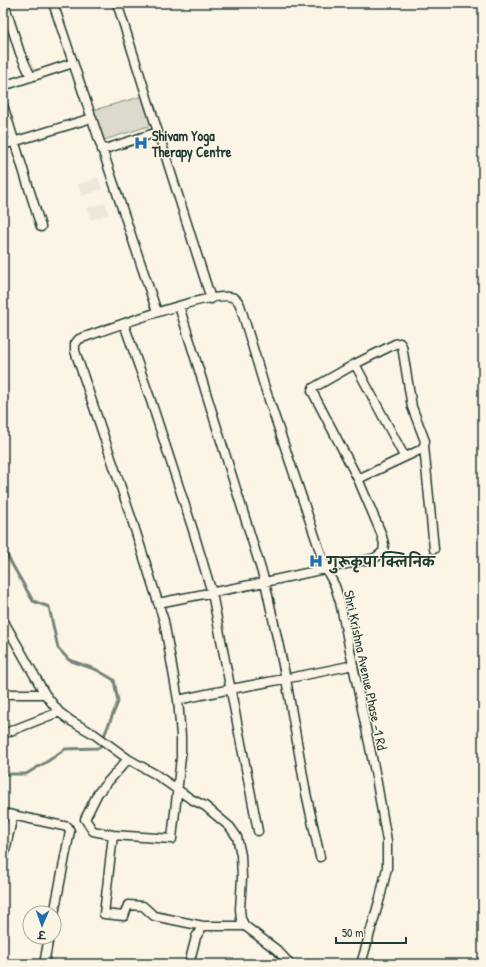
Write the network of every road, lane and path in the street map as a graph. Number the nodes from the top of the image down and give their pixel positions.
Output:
1 (4, 3) edge
2 (53, 3) edge
3 (117, 3) edge
4 (73, 63) junction
5 (31, 76) junction
6 (3, 86) edge
7 (3, 105) edge
8 (92, 118) junction
9 (158, 132) junction
10 (14, 142) junction
11 (3, 145) edge
12 (102, 150) junction
13 (41, 227) dead end
14 (211, 299) junction
15 (179, 306) junction
16 (157, 312) junction
17 (124, 324) junction
18 (355, 364) junction
19 (424, 446) junction
20 (404, 456) junction
21 (358, 479) junction
22 (434, 549) dead end
23 (326, 569) junction
24 (265, 582) junction
25 (212, 593) junction
26 (158, 603) junction
27 (3, 620) edge
28 (353, 665) junction
29 (286, 679) junction
30 (231, 688) junction
31 (3, 694) edge
32 (45, 694) junction
33 (178, 700) junction
34 (60, 712) junction
35 (3, 734) edge
36 (128, 759) junction
37 (178, 790) junction
38 (3, 813) edge
39 (13, 815) junction
40 (258, 831) dead end
41 (113, 834) junction
42 (320, 857) dead end
43 (3, 860) edge
44 (56, 905) edge
45 (204, 926) junction
46 (245, 926) junction
47 (48, 945) edge
48 (44, 964) edge
49 (189, 964) edge
50 (290, 964) edge
51 (361, 964) edge

1 - 5 street
2 - 4 street
3 - 9 street
4 - 5 street
4 - 8 street
5 - 6 street
7 - 10 street
8 - 10 street
8 - 12 street
9 - 12 street
9 - 14 street
10 - 11 street
10 - 13 street
12 - 16 street
14 - 15 street, Shri Krishna Avenue Phase -1 Rd
14 - 23 street, Shri Krishna Avenue Phase -1 Rd
15 - 16 street, Shri Krishna Avenue Phase -1 Rd
15 - 24 street
16 - 17 street, Shri Krishna Avenue Phase -1 Rd
17 - 25 street
17 - 26 street, Shri Krishna Avenue Phase -1 Rd
18 - 19 street
18 - 20 street
18 - 21 street
19 - 20 street
19 - 22 street
20 - 21 street
21 - 23 street
23 - 24 street
23 - 28 street, Shri Krishna Avenue Phase -1 Rd
24 - 25 street
24 - 29 street
25 - 26 street
25 - 30 street
26 - 33 street, Shri Krishna Avenue Phase -1 Rd
27 - 32 street
28 - 29 street
28 - 51 street, Shri Krishna Avenue Phase -1 Rd
29 - 30 street
29 - 42 street
30 - 33 street
30 - 40 street
31 - 32 street
32 - 34 street
33 - 37 street, Shri Krishna Avenue Phase -1 Rd
34 - 35 street
34 - 36 street
36 - 37 street
36 - 41 street
37 - 41 street, Shri Krishna Avenue Phase -1 Rd
37 - 46 street
38 - 39 street
39 - 43 street
39 - 44 street
41 - 45 street
45 - 46 street
45 - 49 street
46 - 50 street
47 - 48 street

